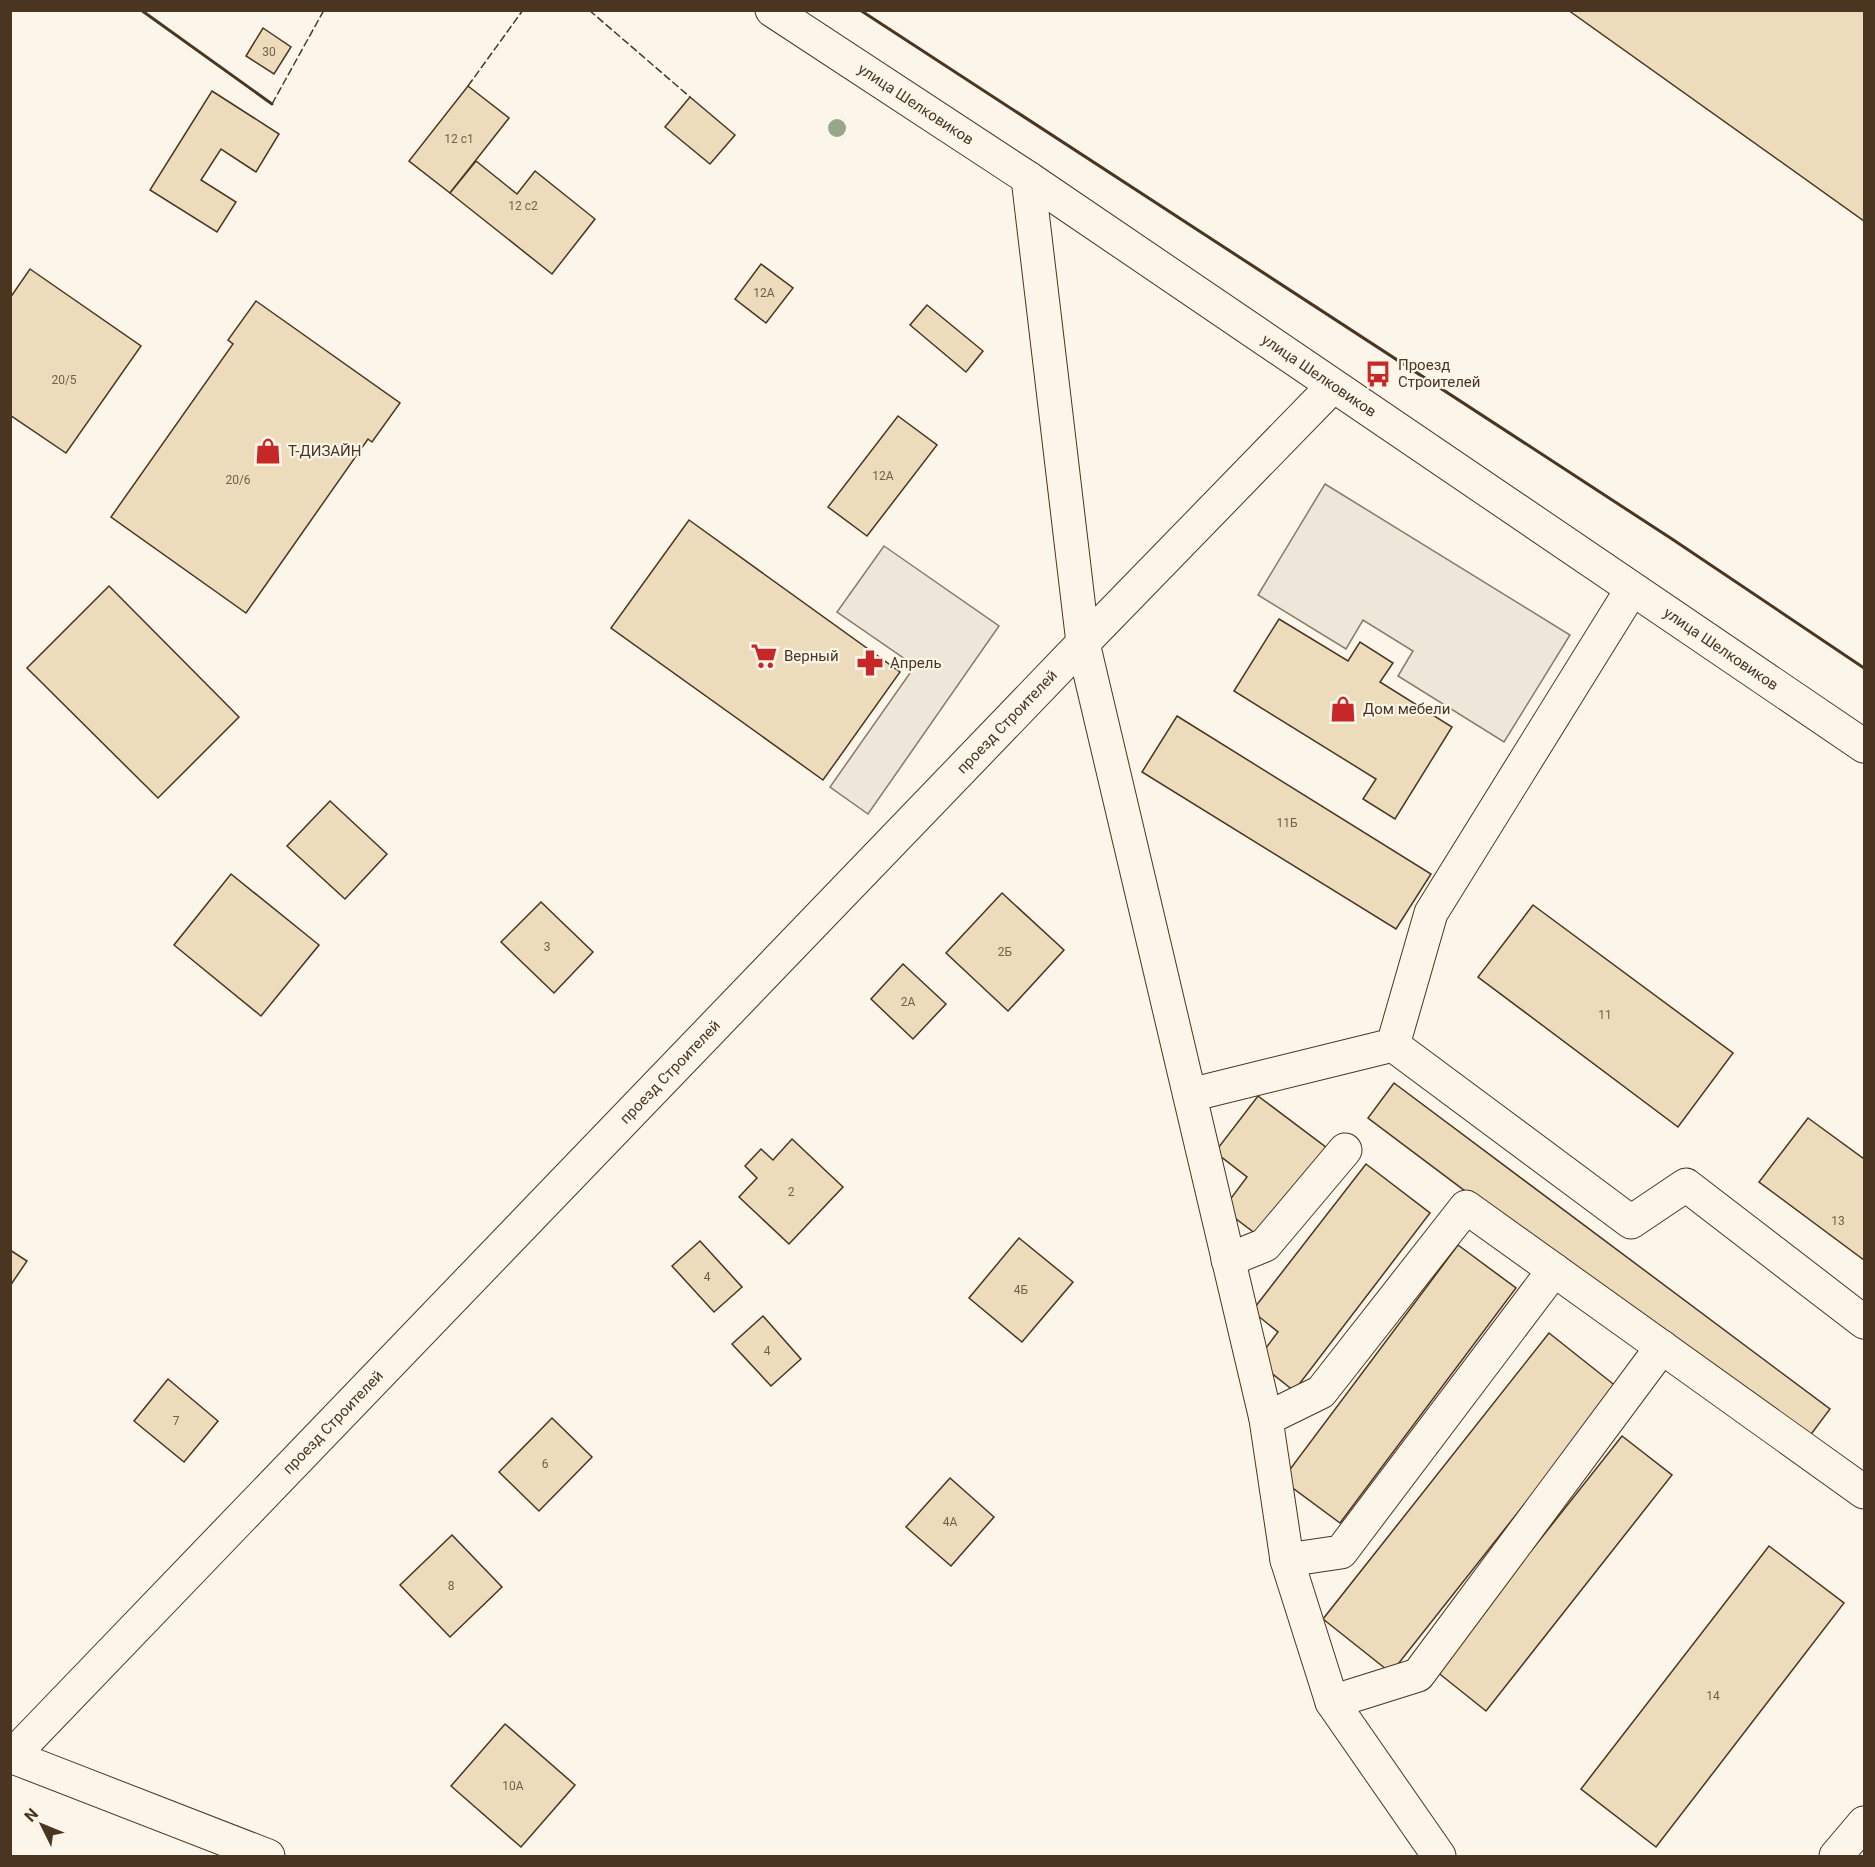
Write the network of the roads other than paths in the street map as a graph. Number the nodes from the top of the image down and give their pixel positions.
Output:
1 (772, 10) edge
2 (1028, 178) junction
3 (1333, 386) junction
4 (1632, 590) junction
5 (1083, 643) junction
6 (1864, 746) edge
7 (1393, 1045) junction
8 (1190, 1095) junction
9 (1345, 1150) dead end
10 (1228, 1260) junction
11 (1554, 1269) junction
12 (1864, 1322) edge
13 (1662, 1347) junction
14 (1266, 1419) junction
15 (1864, 1492) edge
16 (1287, 1560) junction
17 (1332, 1702) junction
18 (12, 1758) edge
19 (1864, 1823) edge
20 (268, 1857) edge
21 (1439, 1857) edge
22 (1836, 1857) edge

1 - 2 street, улица Шелковиков
2 - 3 street, улица Шелковиков
2 - 5 street
3 - 4 street, улица Шелковиков
3 - 5 street, проезд Строителей
4 - 6 street, улица Шелковиков
4 - 7 street
5 - 8 street
5 - 18 street, проезд Строителей
7 - 8 street
7 - 12 street
8 - 10 street
9 - 10 street
10 - 14 street
11 - 13 street
11 - 14 street
11 - 16 street
13 - 15 street
13 - 17 street
14 - 16 street
16 - 17 street
17 - 21 street
18 - 20 street
19 - 22 street

